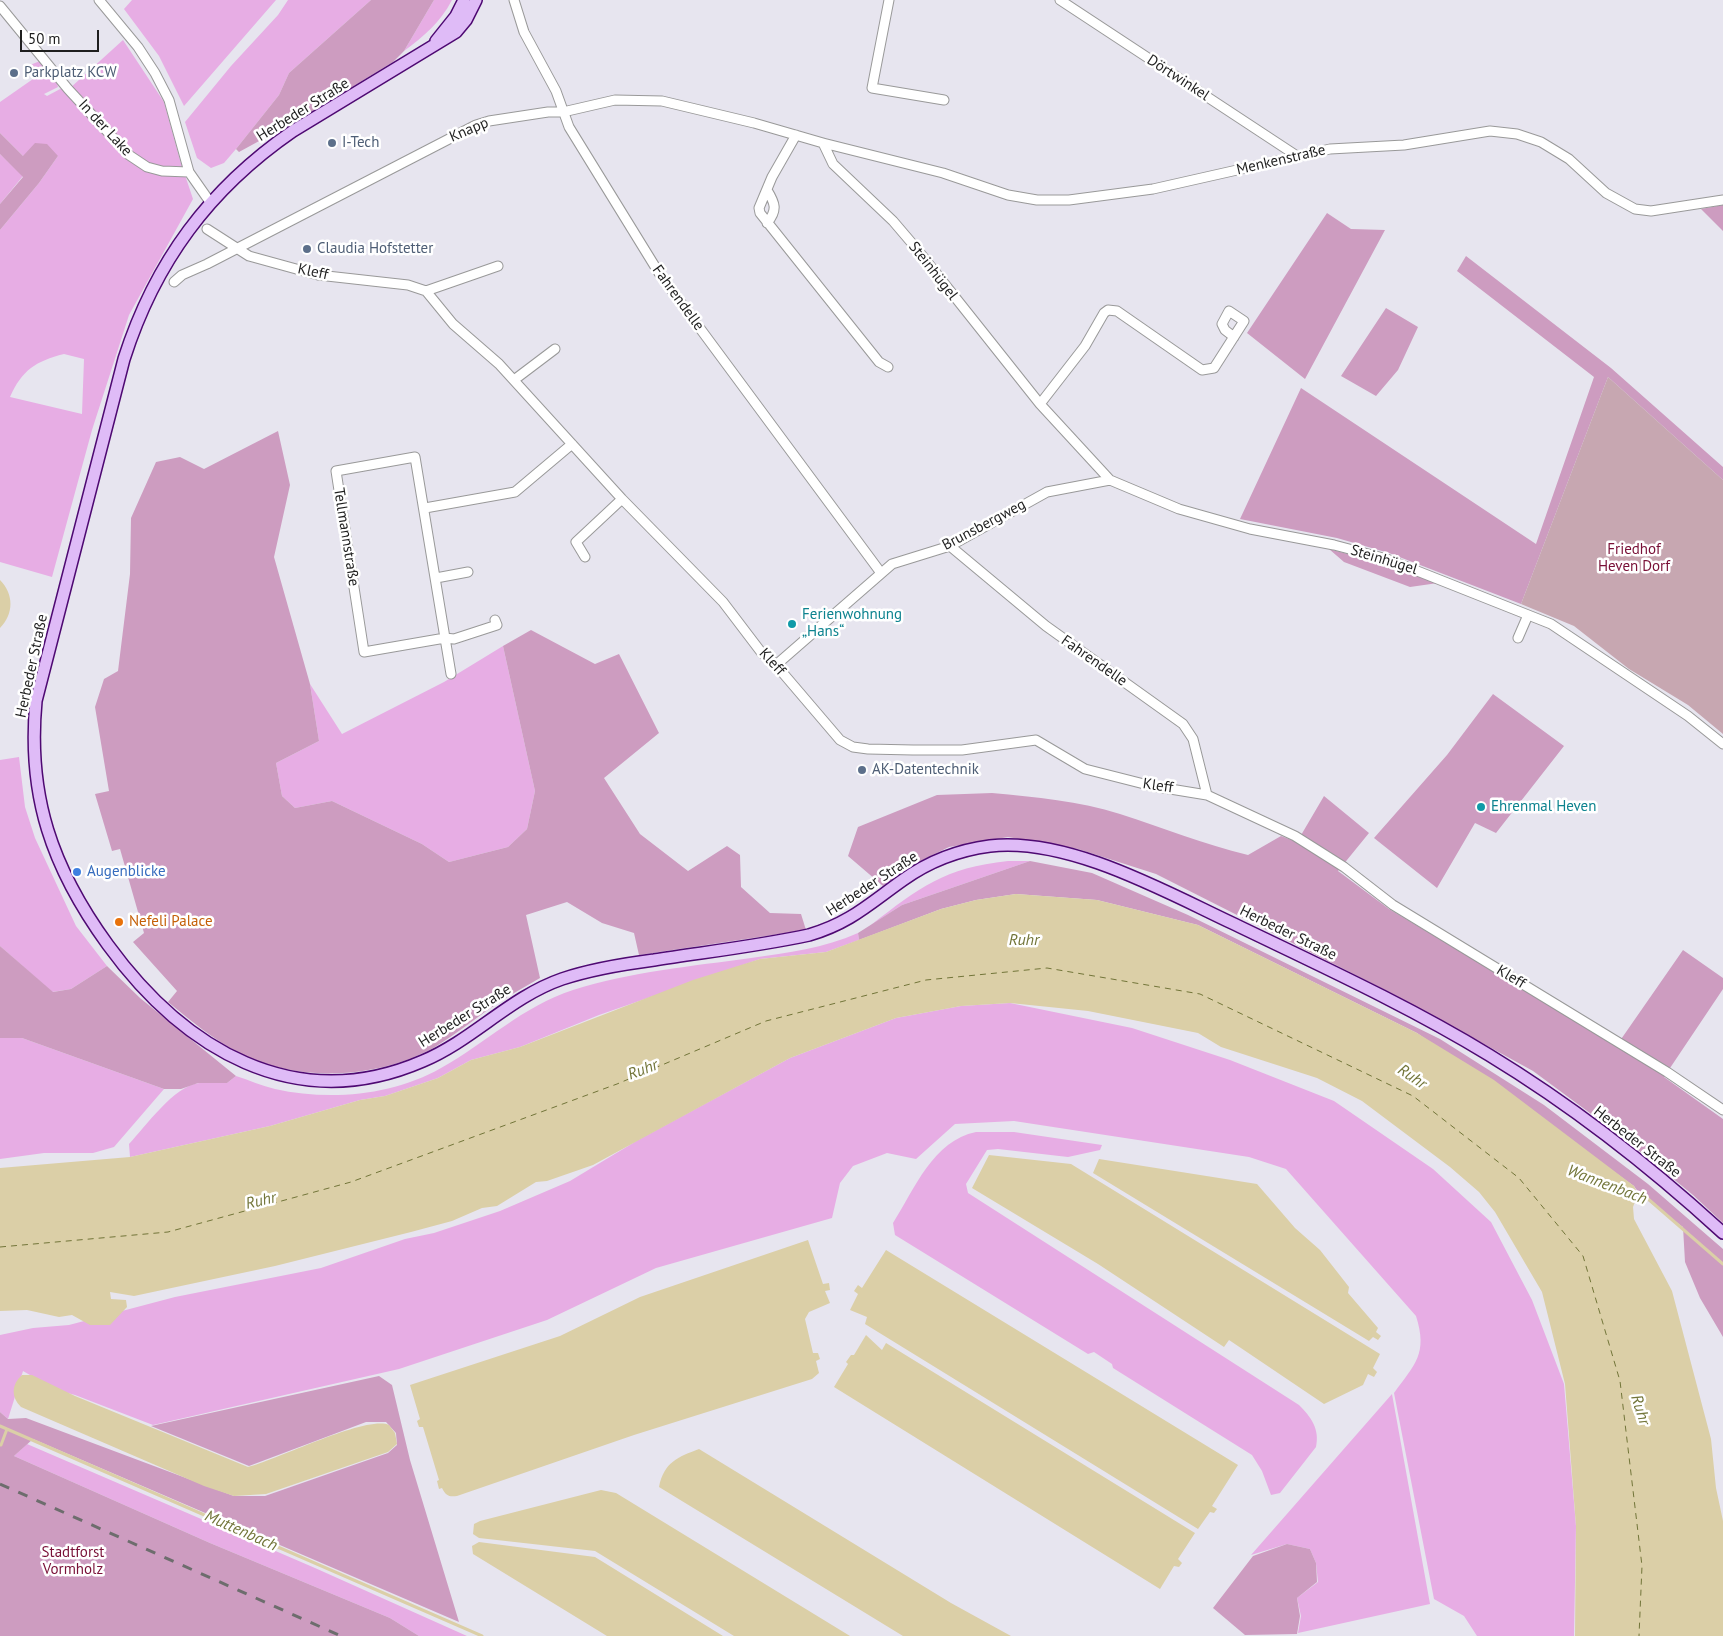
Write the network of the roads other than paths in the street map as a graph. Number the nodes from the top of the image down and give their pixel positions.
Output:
1 (99, 0) edge
2 (464, 0) edge
3 (476, 0) edge
4 (514, 0) edge
5 (888, 0) edge
6 (1060, 0) edge
7 (0, 6) edge
8 (429, 50) junction
9 (944, 100) dead end
10 (563, 112) junction
11 (796, 135) junction
12 (823, 143) junction
13 (1296, 156) junction
14 (189, 172) junction
15 (767, 190) junction
16 (1723, 200) edge
17 (210, 202) junction
18 (767, 223) junction
19 (207, 229) dead end
20 (236, 248) junction
21 (498, 266) dead end
22 (174, 282) dead end
23 (426, 291) junction
24 (1234, 337) dead end
25 (555, 349) dead end
26 (888, 367) dead end
27 (514, 380) junction
28 (1040, 404) junction
29 (572, 444) junction
30 (1110, 480) junction
31 (622, 500) junction
32 (425, 508) junction
33 (950, 546) junction
34 (586, 557) dead end
35 (468, 572) dead end
36 (881, 573) junction
37 (436, 578) junction
38 (1528, 615) junction
39 (495, 620) dead end
40 (445, 638) junction
41 (1518, 638) dead end
42 (776, 665) junction
43 (451, 674) dead end
44 (1723, 744) edge
45 (1207, 795) junction
46 (1723, 1110) edge
47 (1723, 1233) edge

1 - 14 street
2 - 8 main road, Herbeder Straße
3 - 8 main road, Herbeder Straße
4 - 10 street, Fahrendelle
5 - 9 street
6 - 13 street, Dörtwinkel
7 - 14 street, In der Lake
8 - 17 main road, Herbeder Straße
10 - 11 street, Knapp
10 - 20 street, Knapp
10 - 36 street, Fahrendelle
11 - 12 street, Knapp
11 - 15 street
12 - 13 street, Menkenstraße
12 - 28 street, Steinhügel
13 - 16 street, Menkenstraße
14 - 17 street
15 - 18 street
15 - 18 street
17 - 47 main road, Herbeder Straße
18 - 26 street
19 - 20 street, Kleff
20 - 22 street, Knapp
20 - 23 street, Kleff
21 - 23 street
23 - 27 street, Kleff
24 - 28 street
25 - 27 street
27 - 29 street, Kleff
28 - 30 street, Steinhügel
29 - 31 street, Kleff
29 - 32 street
30 - 33 street, Brunsbergweg
30 - 38 street, Steinhügel
31 - 34 street
31 - 42 street, Kleff
32 - 37 street, Tellmannstraße
32 - 40 street, Tellmannstraße
33 - 36 street, Brunsbergweg
33 - 45 street, Fahrendelle
35 - 37 street
36 - 42 street, Brunsbergweg
37 - 40 street, Tellmannstraße
38 - 41 street
38 - 44 street, Steinhügel
39 - 40 street, Tellmannstraße
40 - 43 street, Tellmannstraße
42 - 45 street, Kleff
45 - 46 street, Kleff

